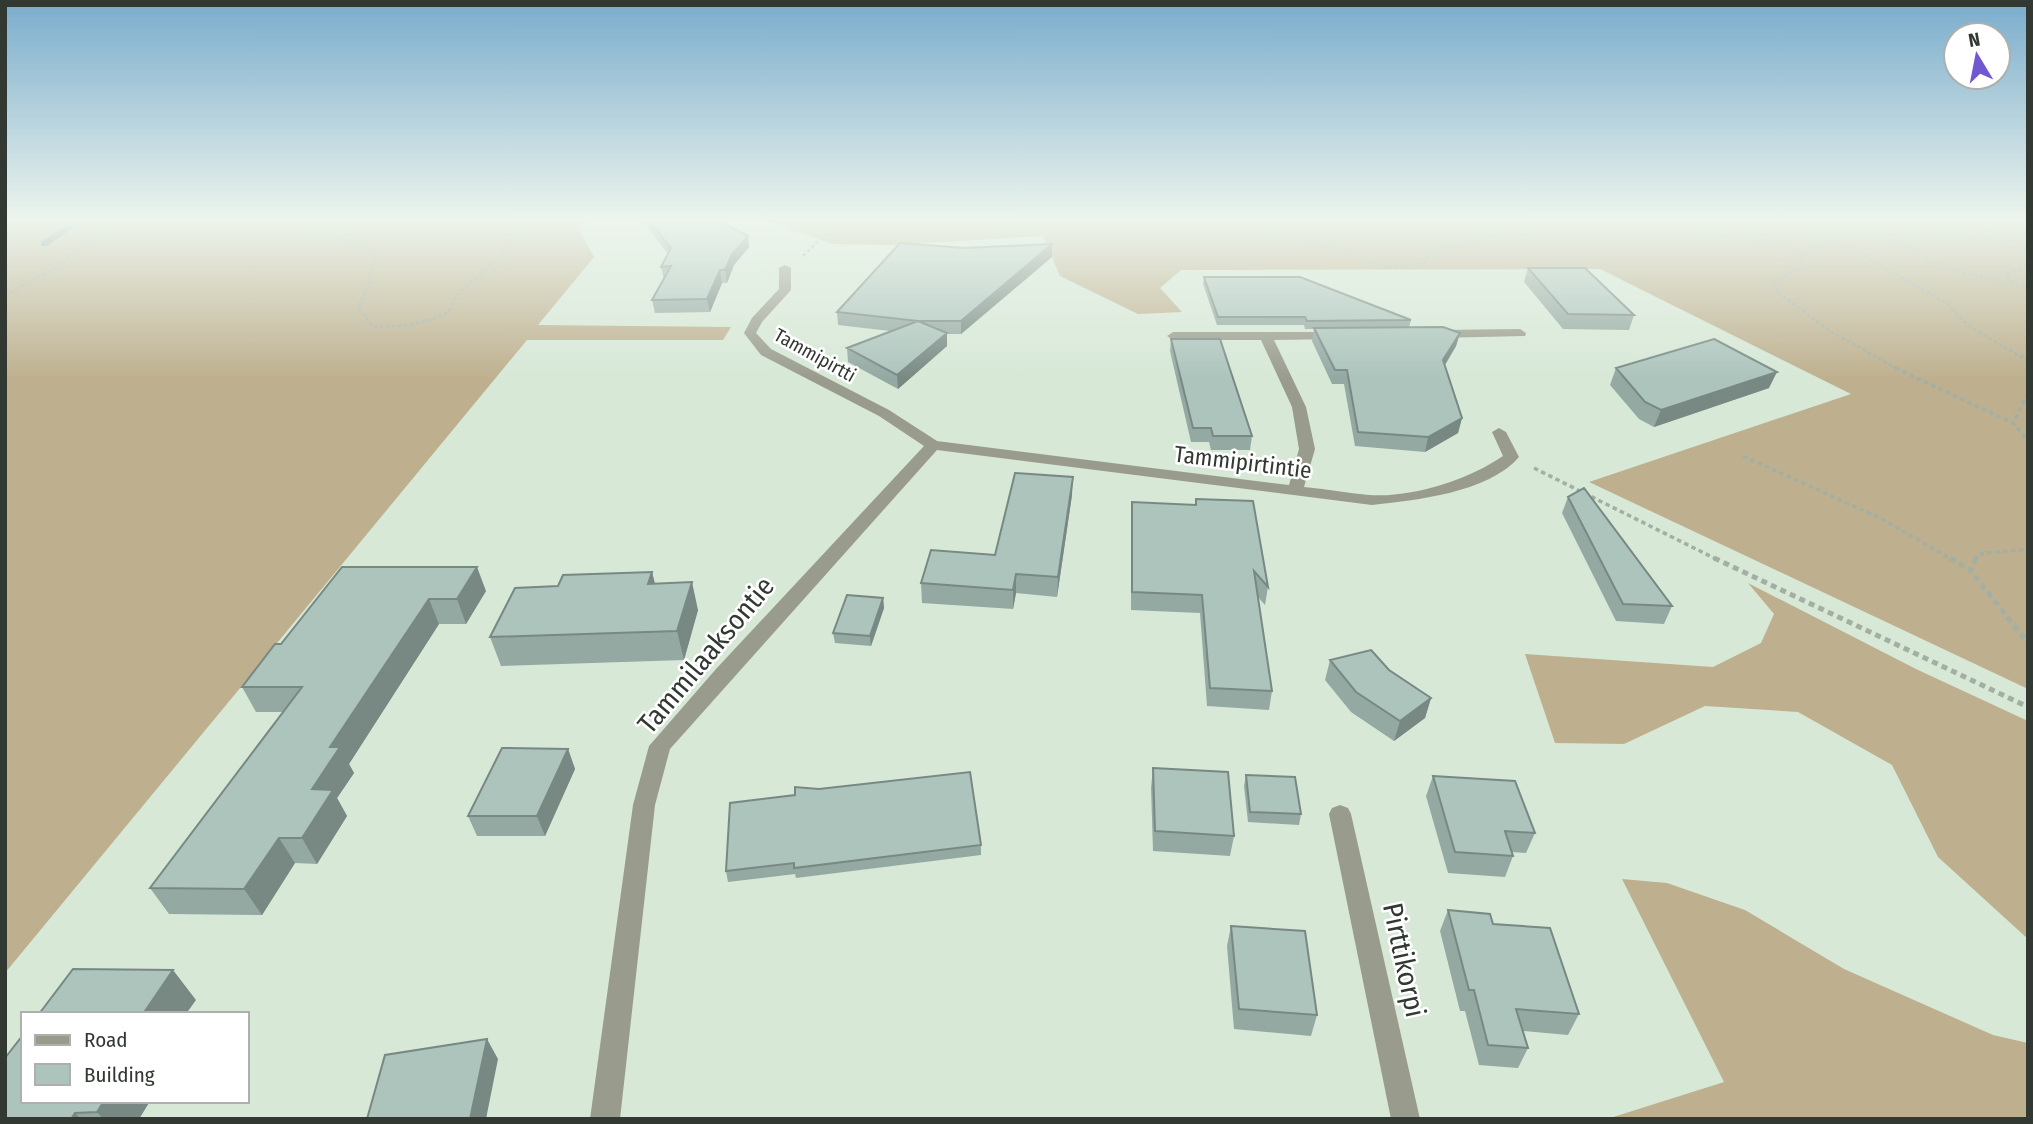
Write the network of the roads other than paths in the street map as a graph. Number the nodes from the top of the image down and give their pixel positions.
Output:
1 (785, 273) edge
2 (1520, 333) dead end
3 (1354, 335) edge
4 (1418, 335) edge
5 (1173, 337) edge
6 (1266, 337) junction
7 (1499, 432) dead end
8 (933, 445) junction
9 (1296, 491) junction
10 (1340, 814) dead end
11 (606, 1119) edge
12 (1406, 1119) edge

1 - 8 street, Tammipirtti
2 - 4 street
3 - 6 street
5 - 6 street
6 - 9 street
7 - 9 street, Tammipirtintie
8 - 9 street, Tammipirtintie
8 - 11 street, Tammilaaksontie
10 - 12 street, Pirttikorpi

